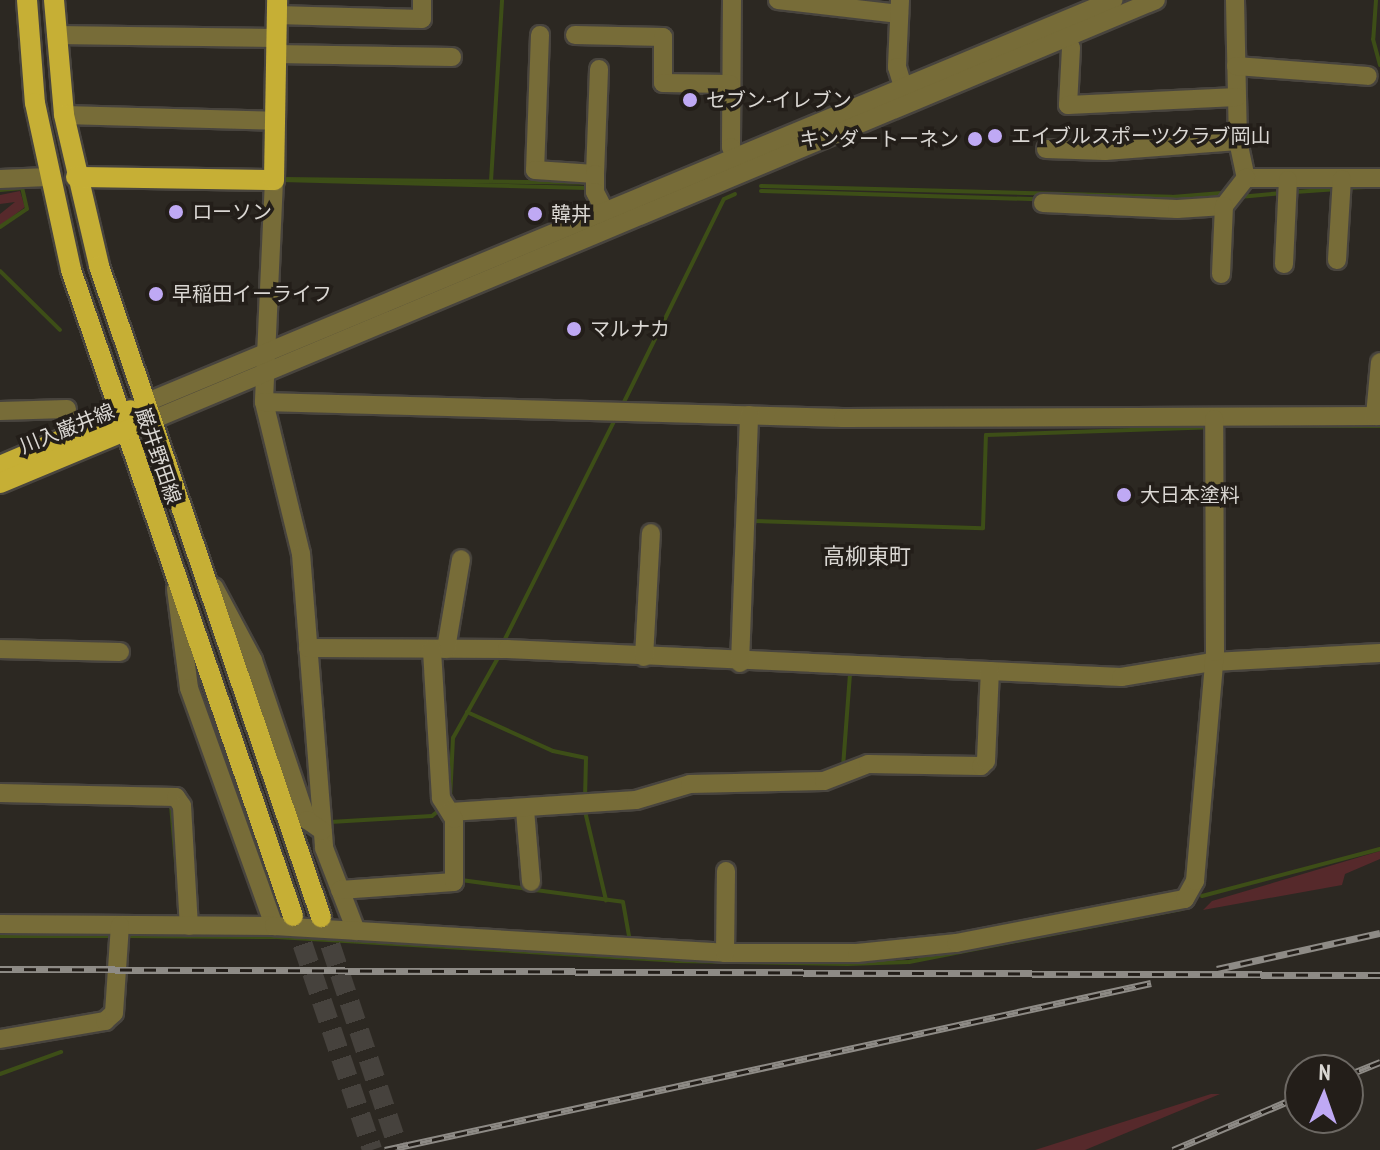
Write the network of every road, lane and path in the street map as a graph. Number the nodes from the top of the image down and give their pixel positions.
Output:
1 (27, 0) edge
2 (54, 0) edge
3 (422, 0) edge
4 (732, 0) edge
5 (778, 0) edge
6 (1113, 0) edge
7 (1156, 0) edge
8 (1235, 0) edge
9 (276, 7) edge
10 (899, 7) edge
11 (359, 8) edge
12 (1064, 30) junction
13 (56, 35) junction
14 (540, 35) dead end
15 (575, 35) dead end
16 (276, 46) junction
17 (452, 57) dead end
18 (1236, 66) junction
19 (599, 69) dead end
20 (1368, 76) dead end
21 (730, 84) junction
22 (906, 95) junction
23 (1237, 97) junction
24 (64, 115) junction
25 (274, 121) junction
26 (1238, 141) junction
27 (1046, 149) dead end
28 (739, 165) junction
29 (595, 174) junction
30 (48, 177) junction
31 (76, 177) junction
32 (1380, 178) edge
33 (0, 179) edge
34 (274, 180) junction
35 (1342, 185) junction
36 (1288, 189) junction
37 (1233, 194) junction
38 (1043, 203) dead end
39 (605, 212) junction
40 (624, 226) junction
41 (537, 242) junction
42 (1337, 260) dead end
43 (1284, 264) dead end
44 (482, 271) junction
45 (1221, 274) dead end
46 (1380, 362) edge
47 (264, 363) junction
48 (264, 402) junction
49 (67, 409) dead end
50 (0, 411) edge
51 (149, 412) junction
52 (749, 415) junction
53 (1378, 416) edge
54 (122, 423) junction
55 (1214, 424) junction
56 (0, 466) edge
57 (0, 483) edge
58 (651, 533) dead end
59 (461, 559) dead end
60 (202, 568) junction
61 (176, 584) junction
62 (308, 648) junction
63 (0, 649) edge
64 (439, 649) junction
65 (120, 652) dead end
66 (1380, 653) edge
67 (644, 657) junction
68 (1213, 662) junction
69 (740, 663) junction
70 (990, 671) junction
71 (0, 793) edge
72 (450, 808) junction
73 (525, 810) junction
74 (323, 831) junction
75 (726, 871) dead end
76 (531, 882) dead end
77 (340, 890) junction
78 (293, 916) tunnel mouth
79 (321, 917) tunnel mouth
80 (0, 924) edge
81 (189, 926) junction
82 (274, 926) junction
83 (356, 931) junction
84 (119, 932) junction
85 (725, 953) junction
86 (0, 1039) edge

1 - 30 main road, 巌井野田線
2 - 13 main road, 巌井野田線
3 - 11 street
4 - 21 street
5 - 10 street
6 - 12 street
7 - 12 street
8 - 18 street
9 - 11 street
9 - 16 main road
10 - 22 street
12 - 22 street
12 - 23 street
13 - 16 street
13 - 24 main road, 巌井野田線
14 - 29 street
15 - 21 street
16 - 17 street
16 - 25 main road
18 - 20 street
18 - 23 street
19 - 29 street
21 - 28 street
22 - 28 street
23 - 26 street
24 - 25 street
24 - 31 main road, 巌井野田線
25 - 34 main road
26 - 27 street
26 - 37 street
28 - 39 street
28 - 40 street
29 - 39 street
30 - 33 street
30 - 54 main road, 巌井野田線
31 - 34 main road
31 - 51 main road, 巌井野田線
32 - 35 street
34 - 47 street
35 - 36 street
35 - 42 street
36 - 37 street
36 - 43 street
37 - 38 street
37 - 45 street
39 - 41 street
40 - 41 street
40 - 44 street
41 - 44 street
44 - 47 street
46 - 53 street
47 - 48 street
47 - 51 street
48 - 52 street
48 - 62 street
49 - 50 street
51 - 54 main road, 川入巌井線
51 - 60 main road, 巌井野田線
52 - 55 street
52 - 69 street
53 - 55 street
54 - 56 main road, 川入巌井線
54 - 57 main road, 川入巌井線
54 - 61 main road, 巌井野田線
55 - 68 street
58 - 67 street
59 - 64 street
60 - 74 street
60 - 79 main road, 巌井野田線
61 - 78 main road, 巌井野田線
61 - 82 street
62 - 64 street
62 - 74 street
63 - 65 street
64 - 67 street
64 - 72 street
66 - 68 street
67 - 69 street
68 - 70 street
68 - 85 street
69 - 70 street
70 - 73 street
71 - 81 street
72 - 73 street
72 - 77 street
73 - 76 street
74 - 77 street
75 - 85 street
77 - 83 street
80 - 84 street
81 - 82 street
81 - 84 street
82 - 83 street
83 - 85 street
84 - 86 street

